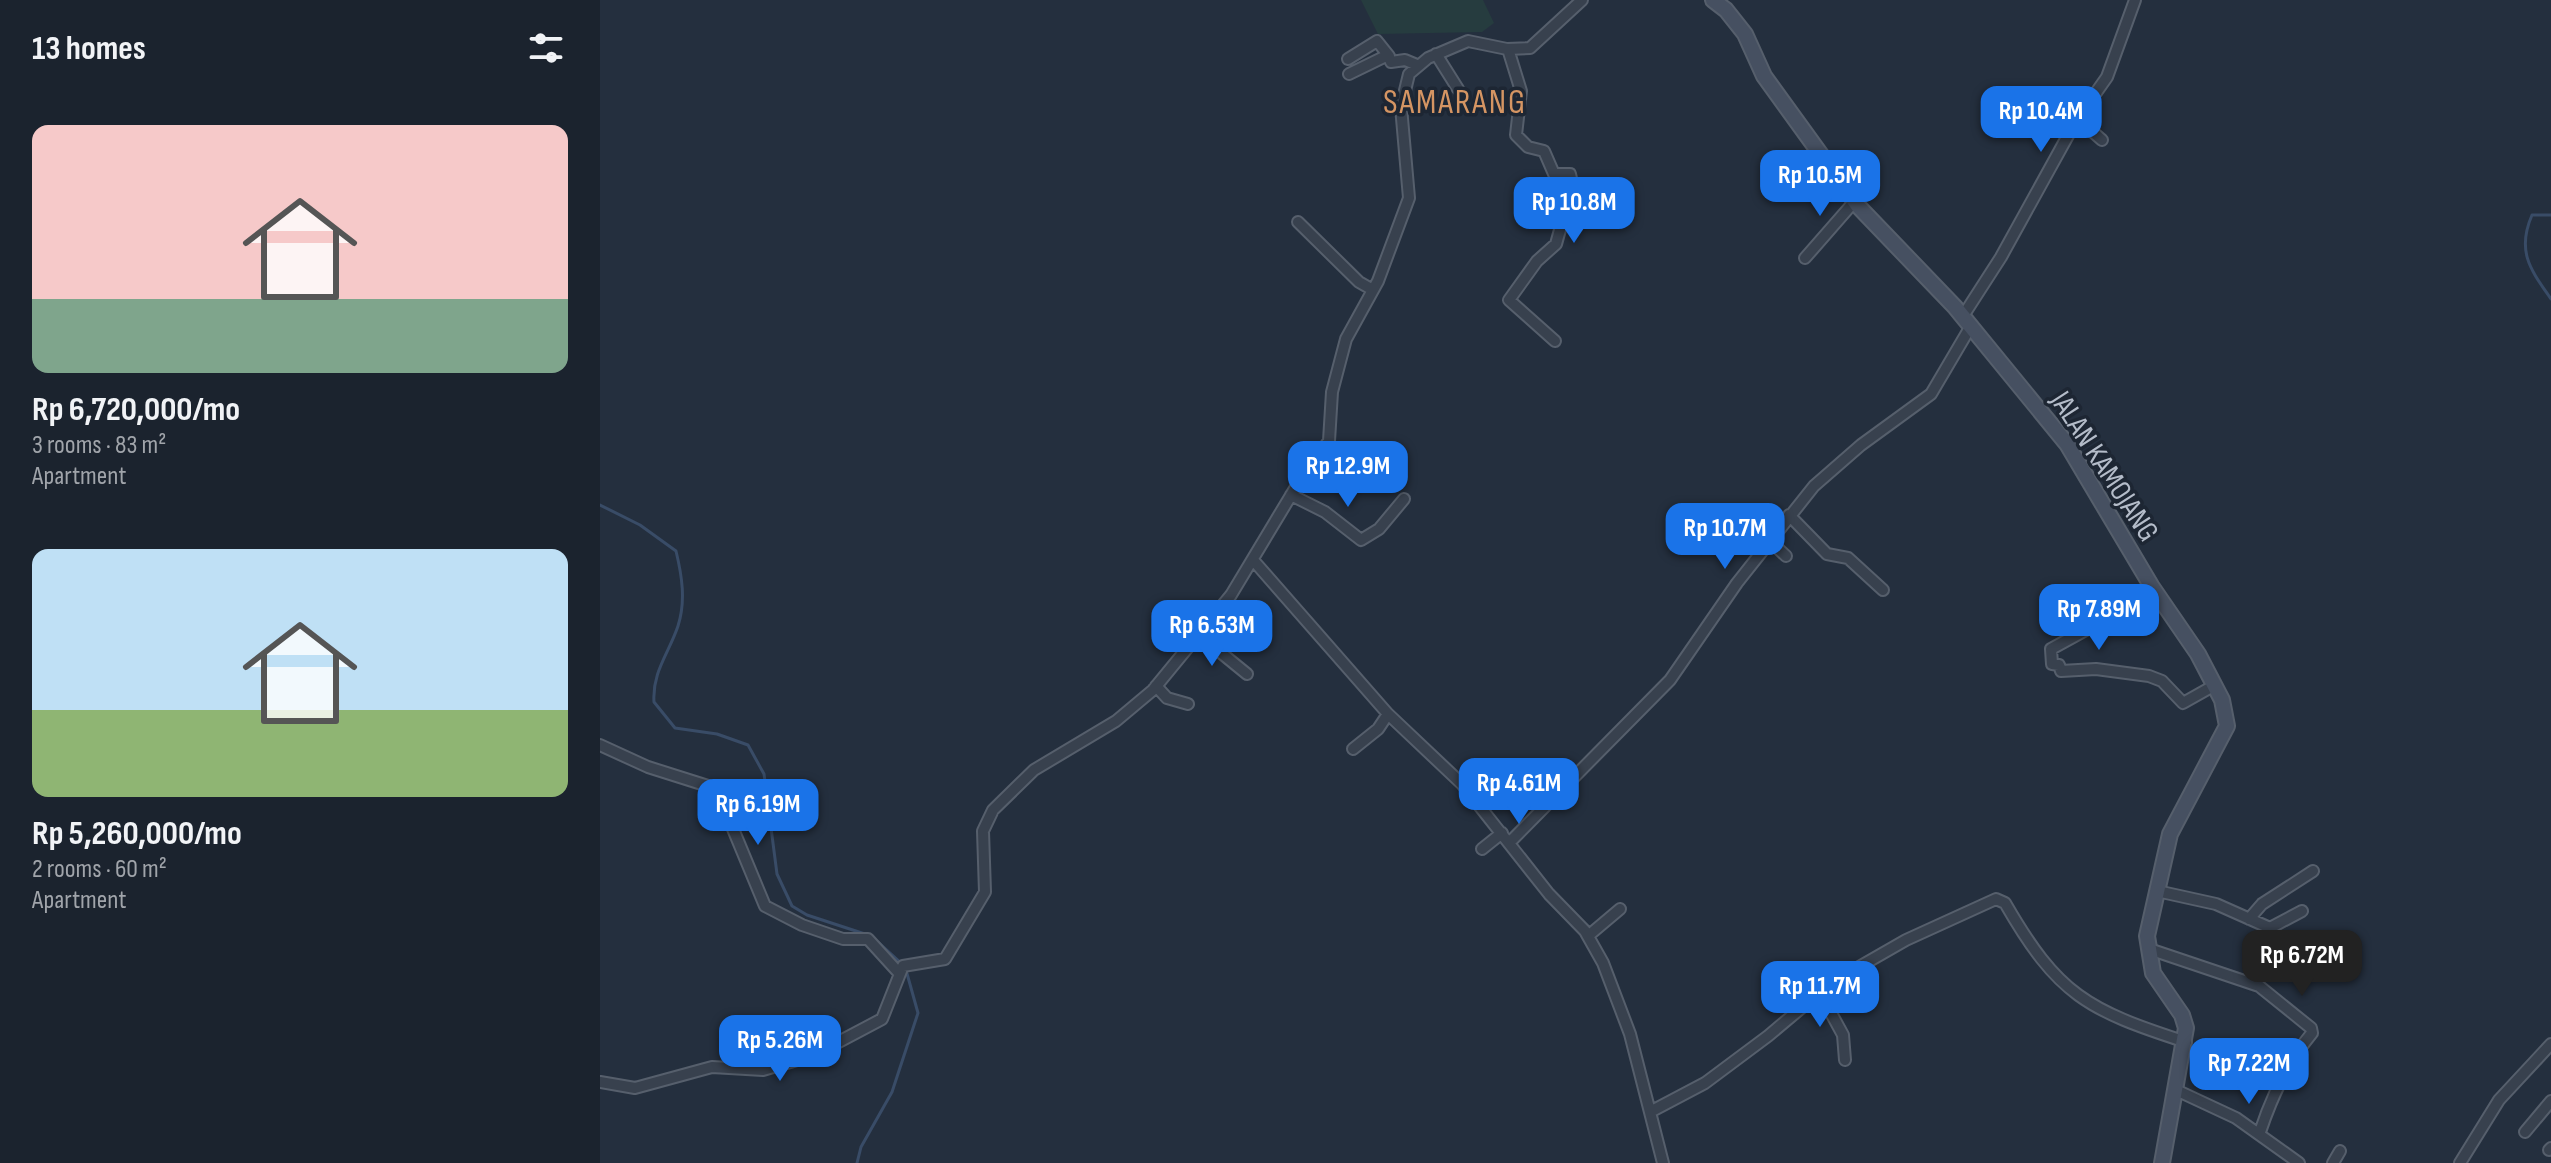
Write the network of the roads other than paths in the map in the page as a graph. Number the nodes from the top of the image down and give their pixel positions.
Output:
1 (1582, 0) edge
2 (1713, 0) edge
3 (2135, 0) edge
4 (1508, 49) junction
5 (1436, 54) junction
6 (1389, 56) junction
7 (1348, 59) dead end
8 (1417, 65) junction
9 (1349, 74) dead end
10 (1458, 89) dead end
11 (2078, 119) junction
12 (2102, 140) dead end
13 (1854, 202) junction
14 (1298, 222) dead end
15 (1805, 258) dead end
16 (1373, 290) junction
17 (1967, 321) junction
18 (1555, 341) dead end
19 (1291, 495) junction
20 (1404, 499) dead end
21 (1789, 515) junction
22 (1770, 541) junction
23 (1786, 556) dead end
24 (1253, 560) junction
25 (2152, 587) junction
26 (1883, 590) dead end
27 (1198, 634) junction
28 (1247, 674) dead end
29 (2215, 685) junction
30 (1156, 686) junction
31 (1188, 704) dead end
32 (1388, 714) junction
33 (600, 745) edge
34 (1353, 749) dead end
35 (1506, 838) junction
36 (1482, 849) dead end
37 (2313, 871) dead end
38 (2157, 891) junction
39 (1620, 909) dead end
40 (2302, 911) dead end
41 (2249, 919) junction
42 (1588, 936) junction
43 (2149, 949) junction
44 (901, 969) junction
45 (1819, 991) junction
46 (2186, 1042) junction
47 (2551, 1044) edge
48 (1845, 1060) dead end
49 (600, 1082) edge
50 (2176, 1090) junction
51 (2551, 1101) edge
52 (1650, 1112) junction
53 (2260, 1132) junction
54 (2525, 1132) dead end
55 (2340, 1151) dead end
56 (1663, 1163) edge
57 (2162, 1163) edge
58 (2299, 1163) edge
59 (2333, 1163) edge
60 (2460, 1163) edge

1 - 4 street
2 - 13 main road, JALAN KAMOJANG
3 - 11 street
4 - 5 street
4 - 18 street
5 - 8 street
5 - 10 street
6 - 7 street
6 - 8 street
6 - 9 street
8 - 16 street
11 - 12 street
11 - 17 street
13 - 15 street
13 - 17 main road, JALAN KAMOJANG
14 - 16 street
16 - 19 street
17 - 21 street
17 - 25 main road, JALAN KAMOJANG
19 - 20 street
19 - 24 street
21 - 22 street
21 - 26 street
22 - 23 street
22 - 35 street
24 - 27 street
24 - 32 street
25 - 29 main road, JALAN KAMOJANG
25 - 29 street
27 - 28 street
27 - 30 street
29 - 38 main road, JALAN KAMOJANG
30 - 31 street
30 - 44 street
32 - 34 street
32 - 35 street
33 - 44 street
35 - 36 street
35 - 42 street
37 - 41 street
38 - 41 street
38 - 43 main road, JALAN KAMOJANG
39 - 42 street
40 - 41 street
42 - 52 street
43 - 46 main road, JALAN KAMOJANG
43 - 53 street
44 - 49 street
45 - 46 street
45 - 48 street
45 - 52 street
46 - 50 main road, JALAN KAMOJANG
47 - 60 street
50 - 53 street
50 - 57 main road, JALAN KAMOJANG
51 - 54 street
52 - 56 street
53 - 58 street
55 - 59 street

